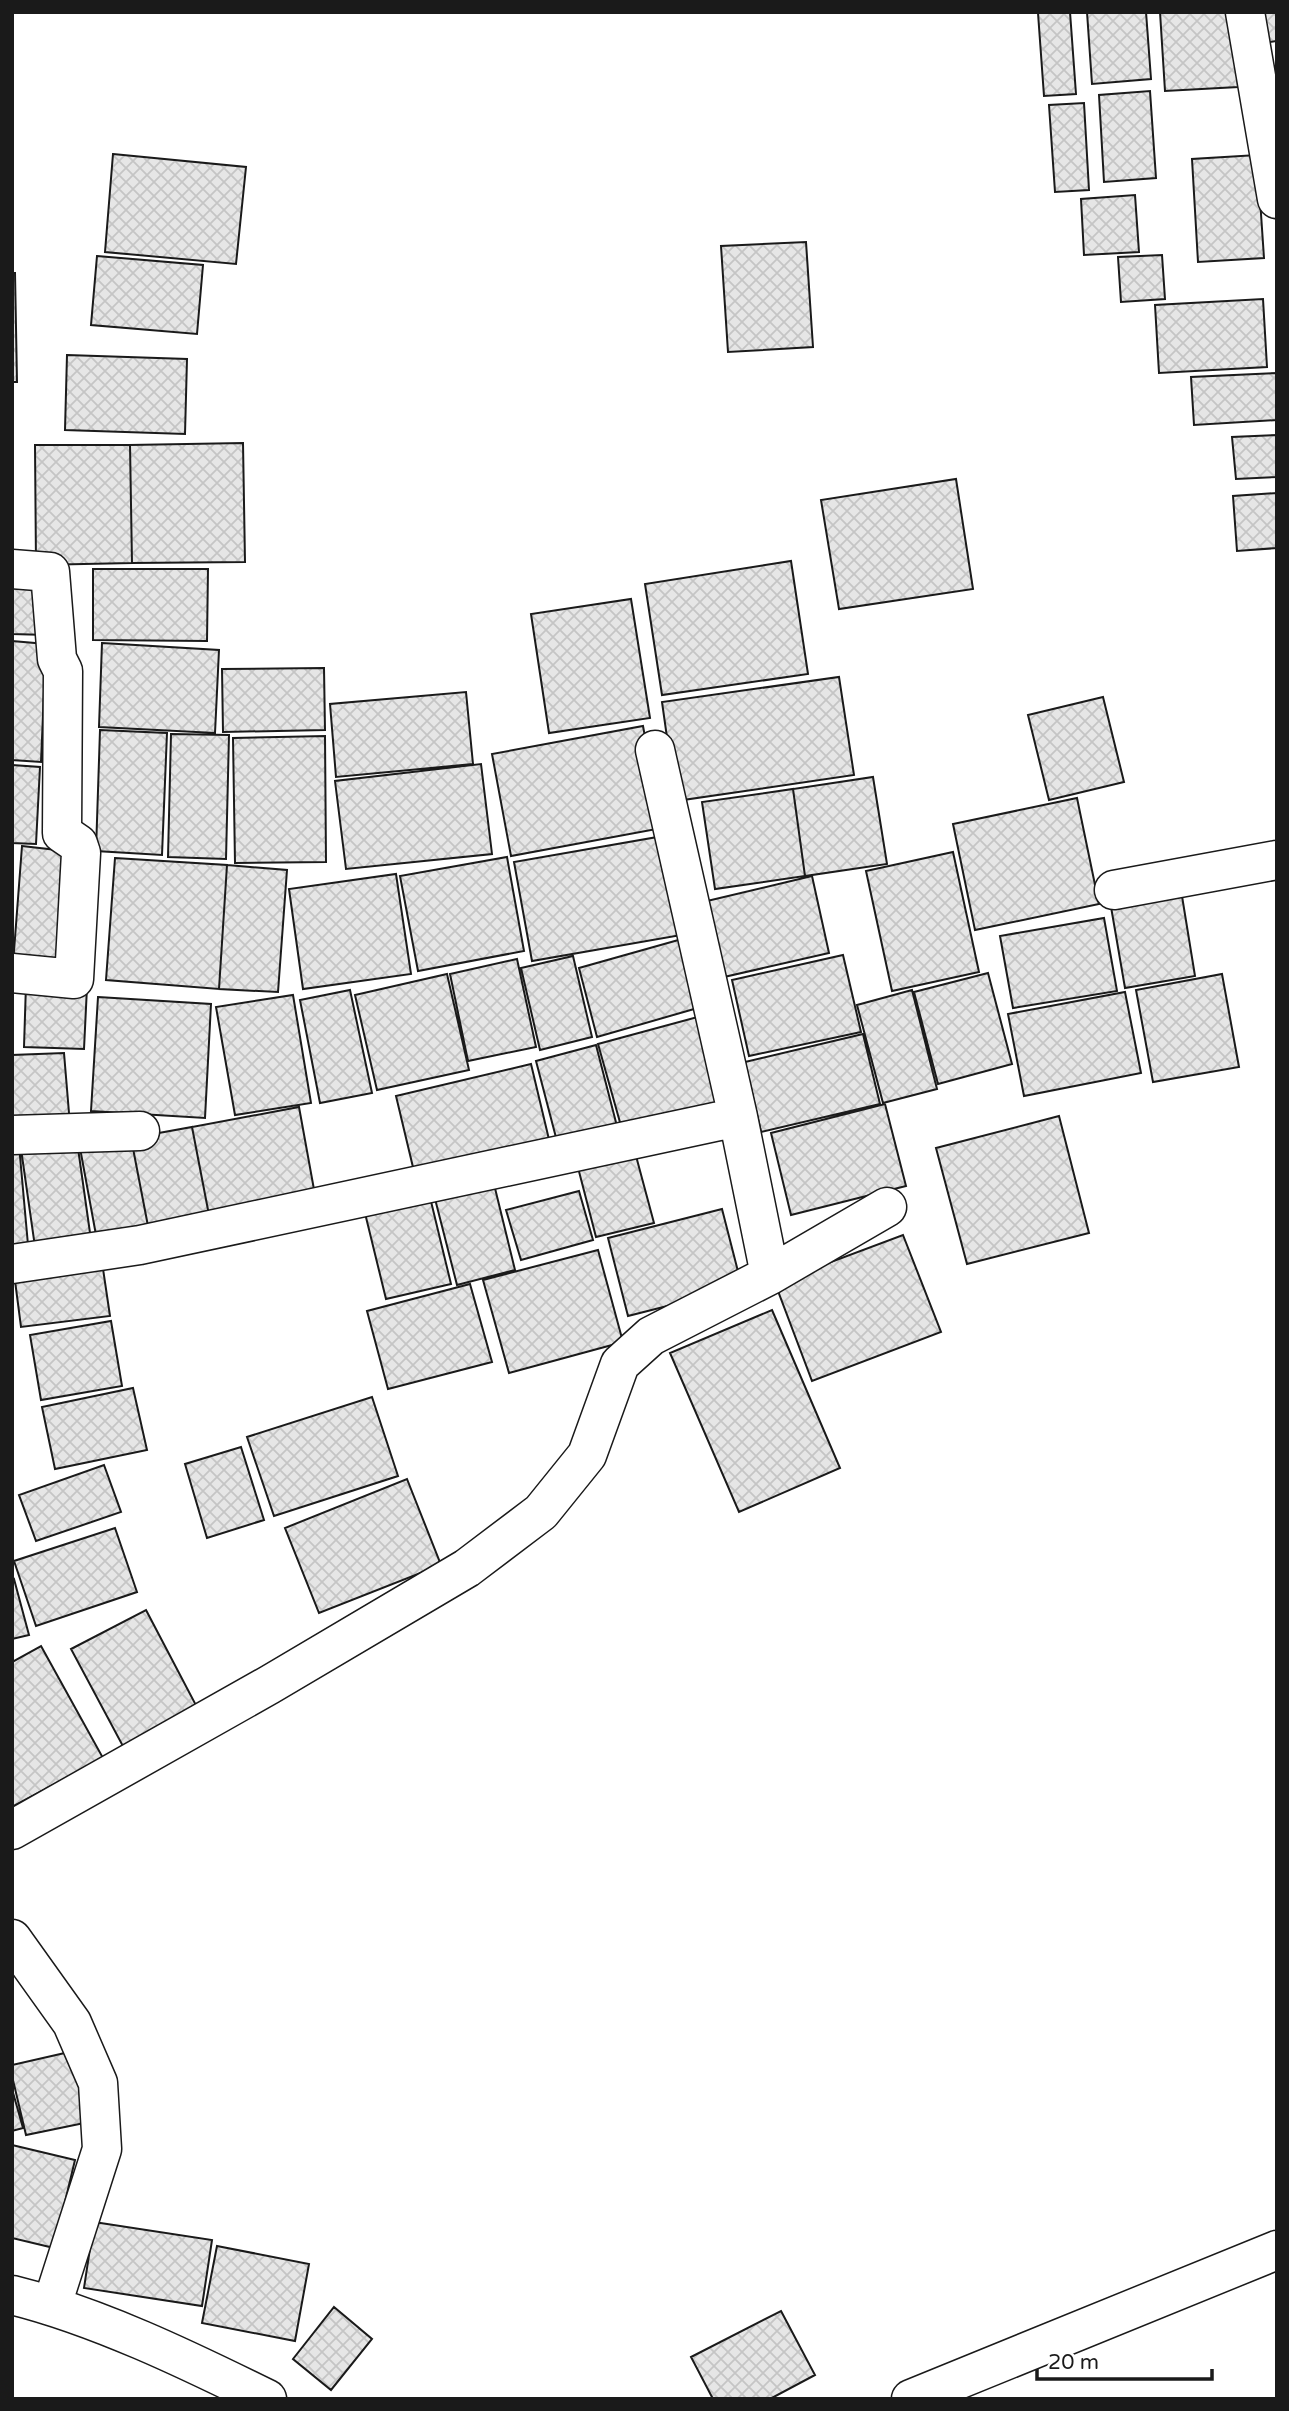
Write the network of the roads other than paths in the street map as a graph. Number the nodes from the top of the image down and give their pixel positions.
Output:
1 (1245, 12) edge
2 (1277, 199) edge
3 (12, 569) edge
4 (655, 750) dead end
5 (1277, 860) edge
6 (1114, 890) dead end
7 (12, 973) edge
8 (738, 1117) junction
9 (140, 1131) dead end
10 (12, 1135) edge
11 (887, 1207) dead end
12 (12, 1264) edge
13 (770, 1275) junction
14 (12, 1830) edge
15 (12, 1939) edge
16 (1277, 2250) edge
17 (12, 2295) edge
18 (52, 2305) junction
19 (267, 2399) edge
20 (911, 2399) edge

1 - 2 street
3 - 7 street
4 - 8 street
5 - 6 street
8 - 12 street
8 - 13 street
9 - 10 street
11 - 13 street
13 - 14 street
15 - 18 street
16 - 20 street
17 - 18 street
18 - 19 street

